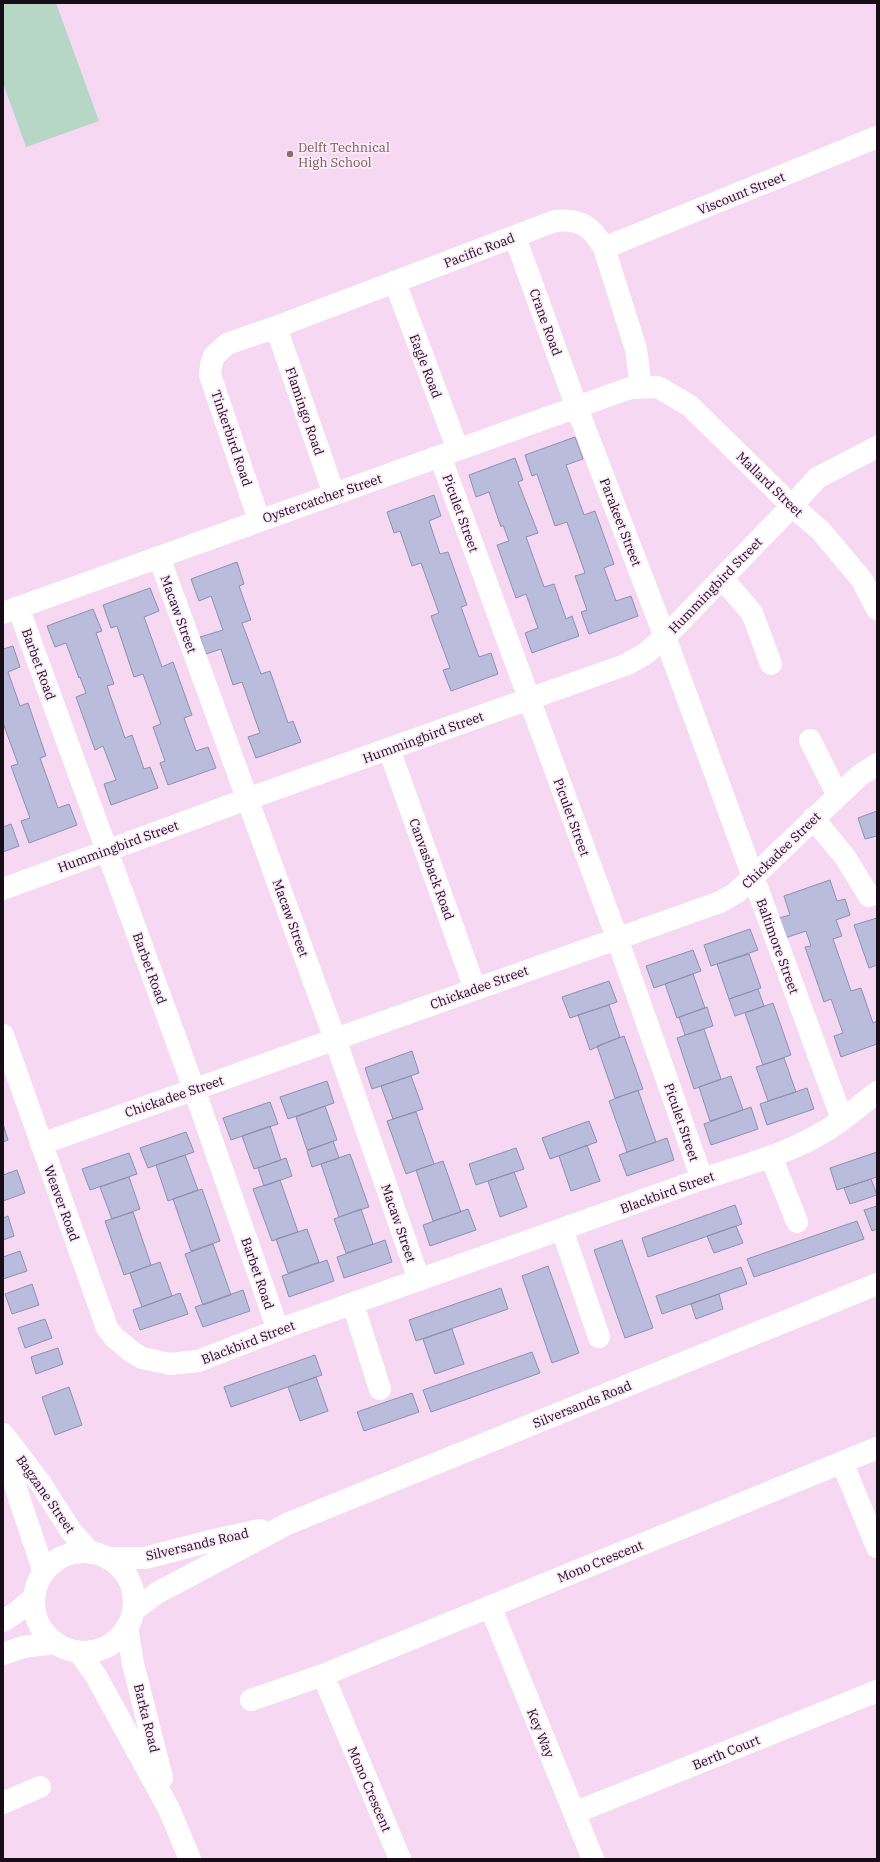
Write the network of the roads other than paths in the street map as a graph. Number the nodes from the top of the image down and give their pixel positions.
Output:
1 (877, 137) edge
2 (515, 237) junction
3 (604, 248) junction
4 (395, 282) junction
5 (276, 327) junction
6 (214, 356) joint
7 (641, 387) junction
8 (577, 408) junction
9 (877, 447) edge
10 (449, 453) junction
11 (334, 494) junction
12 (792, 506) junction
13 (259, 520) junction
14 (159, 557) junction
15 (722, 578) junction
16 (11, 610) edge
17 (877, 610) edge
18 (665, 637) junction
19 (771, 664) dead end
20 (528, 700) junction
21 (810, 740) dead end
22 (389, 749) junction
23 (877, 764) edge
24 (838, 796) junction
25 (247, 799) junction
26 (813, 818) junction
27 (107, 850) junction
28 (752, 876) junction
29 (3, 889) edge
30 (870, 896) dead end
31 (617, 938) junction
32 (475, 989) junction
33 (3, 1035) edge
34 (335, 1040) junction
35 (194, 1089) junction
36 (877, 1092) edge
37 (842, 1119) junction
38 (41, 1144) junction
39 (771, 1156) junction
40 (702, 1179) junction
41 (797, 1222) dead end
42 (562, 1229) junction
43 (419, 1280) junction
44 (877, 1284) edge
45 (353, 1304) junction
46 (278, 1330) junction
47 (599, 1337) dead end
48 (142, 1358) joint
49 (380, 1389) dead end
50 (3, 1434) edge
51 (3, 1439) edge
52 (877, 1448) edge
53 (842, 1462) junction
54 (287, 1524) junction
55 (877, 1547) edge
56 (99, 1555) junction
57 (44, 1572) junction
58 (34, 1598) junction
59 (490, 1606) junction
60 (130, 1619) junction
61 (3, 1620) edge
62 (56, 1643) junction
63 (79, 1652) junction
64 (3, 1654) edge
65 (323, 1675) junction
66 (877, 1691) edge
67 (250, 1700) dead end
68 (40, 1787) dead end
69 (3, 1803) edge
70 (170, 1809) junction
71 (574, 1813) junction
72 (190, 1859) edge
73 (400, 1859) edge
74 (593, 1859) edge

1 - 3 street, Viscount Street
2 - 3 street, Pacific Road
2 - 4 street, Pacific Road
2 - 8 street, Crane Road
3 - 7 street, Pacific Road
4 - 5 street, Pacific Road
4 - 10 street, Eagle Road
5 - 6 street, Pacific Road
5 - 11 street, Flamingo Road
6 - 13 street, Tinkerbird Road
7 - 8 street, Oystercatcher Street
7 - 12 street, Mallard Street
8 - 10 street, Oystercatcher Street
8 - 18 street, Parakeet Street
9 - 12 street, Hummingbird Street
10 - 11 street, Oystercatcher Street
10 - 20 street, Piculet Street
11 - 13 street, Oystercatcher Street
12 - 15 street, Hummingbird Street
12 - 17 street, Mallard Street
13 - 14 street, Oystercatcher Street
14 - 16 street, Oystercatcher Street
14 - 25 street, Macaw Street
15 - 18 street, Hummingbird Street
15 - 19 street
16 - 27 street, Barbet Road
18 - 20 street, Hummingbird Street
18 - 28 street, Baltimore Street
20 - 22 street, Hummingbird Street
20 - 31 street, Piculet Street
21 - 24 street
22 - 25 street, Hummingbird Street
22 - 32 street, Canvasback Road
23 - 24 street, Chickadee Street
24 - 26 street, Chickadee Street
25 - 27 street, Hummingbird Street
25 - 34 street, Macaw Street
26 - 28 street, Chickadee Street
26 - 30 street
27 - 29 street, Hummingbird Street
27 - 35 street, Barbet Road
28 - 31 street, Chickadee Street
28 - 37 street, Baltimore Street
31 - 32 street, Chickadee Street
31 - 40 street, Piculet Street
32 - 34 street, Chickadee Street
33 - 38 street, Weaver Road
34 - 35 street, Chickadee Street
34 - 43 street, Macaw Street
35 - 38 street, Chickadee Street
35 - 46 street, Barbet Road
36 - 37 street, Blackbird Street
37 - 39 street, Blackbird Street
38 - 48 street, Weaver Road
39 - 40 street, Blackbird Street
39 - 41 street
40 - 42 street, Blackbird Street
42 - 43 street, Blackbird Street
42 - 47 street
43 - 45 street, Blackbird Street
44 - 54 street, Silversands Road
45 - 46 street, Blackbird Street
45 - 49 street
46 - 48 street, Blackbird Street
50 - 56 street, Bagzane Street
51 - 57 street, Bagzane Street
52 - 53 street, Mono Crescent
53 - 55 street
53 - 59 street, Mono Crescent
54 - 56 street, Silversands Road
54 - 60 street, Silversands Road
56 - 57 street
56 - 60 street
57 - 58 street
58 - 61 street
58 - 62 street
59 - 65 street, Mono Crescent
59 - 71 street, Key Way
60 - 63 street
60 - 70 street, Barka Road
62 - 63 street
62 - 64 street
63 - 70 street, Barka Road
65 - 67 street, Mono Crescent
65 - 73 street, Mono Crescent
66 - 71 street, Berth Court
68 - 69 street
70 - 72 street, Barka Road
71 - 74 street, Key Way

